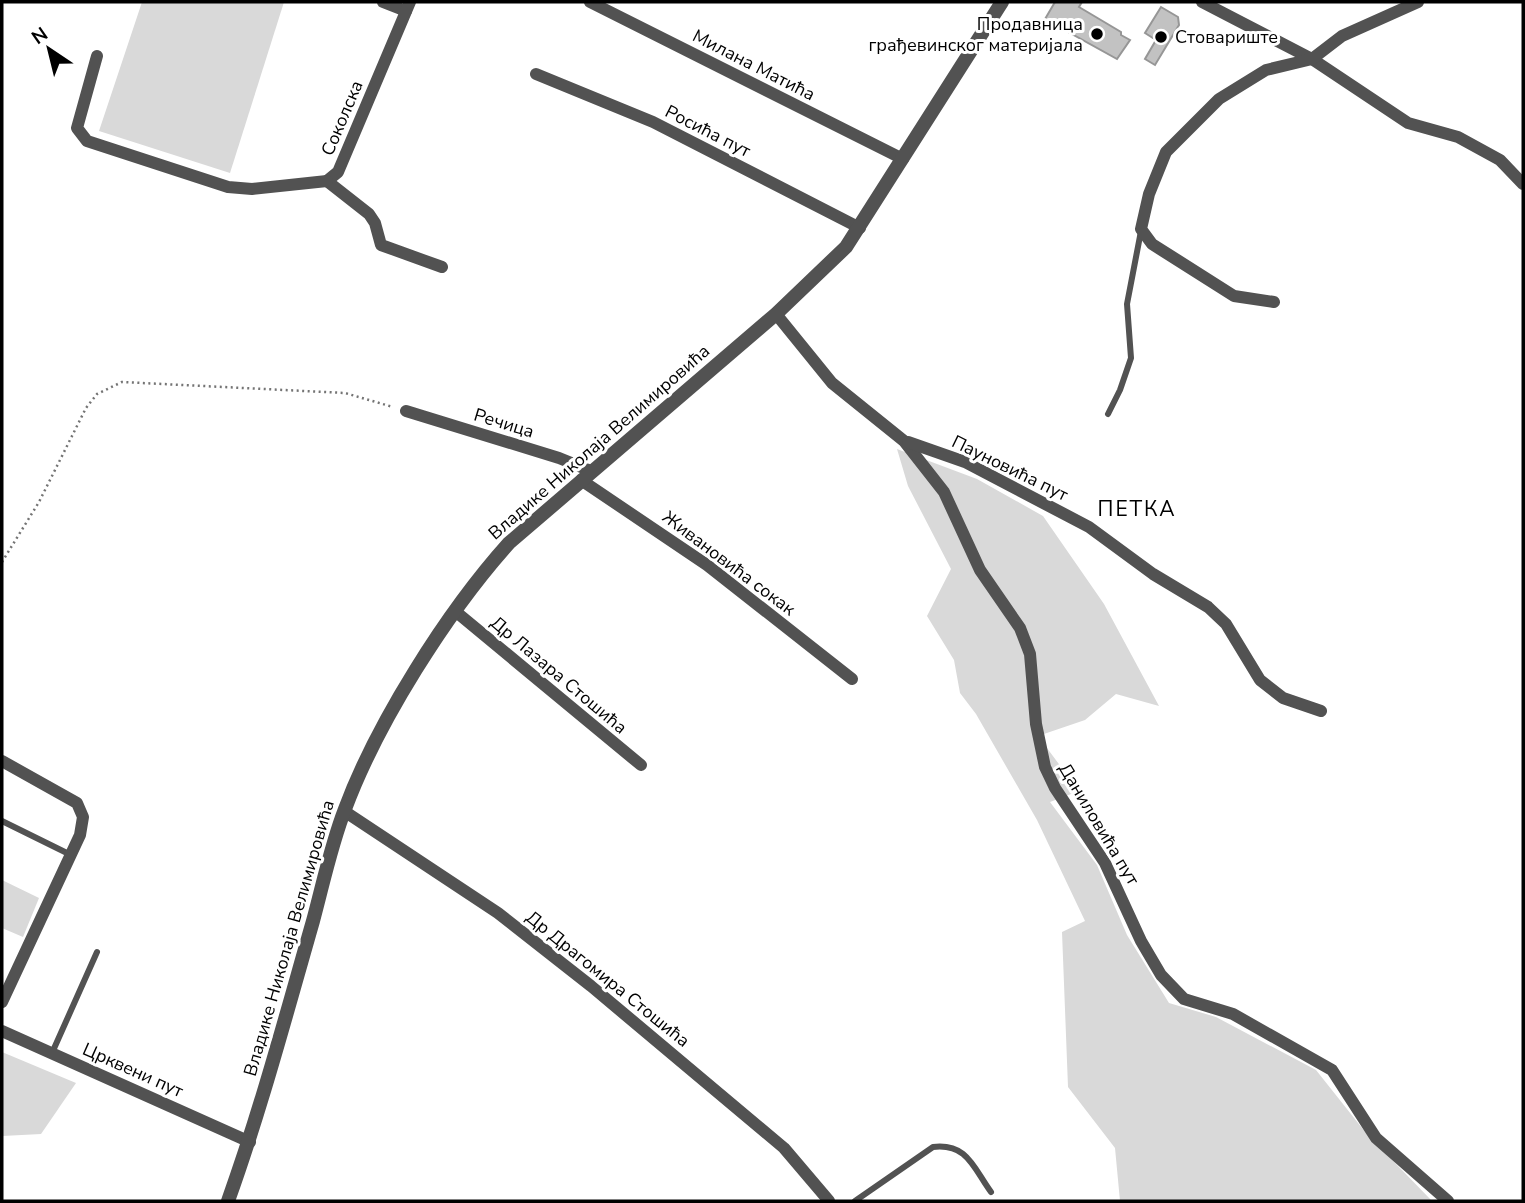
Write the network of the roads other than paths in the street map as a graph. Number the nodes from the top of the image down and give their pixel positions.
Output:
1 (383, 2) edge
2 (590, 2) edge
3 (1002, 2) edge
4 (1202, 2) edge
5 (1418, 2) edge
6 (408, 6) edge
7 (97, 56) dead end
8 (1312, 59) junction
9 (536, 74) dead end
10 (904, 159) junction
11 (327, 181) junction
12 (1523, 184) edge
13 (860, 228) junction
14 (1141, 229) junction
15 (442, 267) dead end
16 (1274, 302) dead end
17 (776, 314) junction
18 (406, 411) road end
19 (1108, 414) dead end
20 (904, 441) junction
21 (586, 475) junction
22 (455, 611) junction
23 (852, 679) dead end
24 (1321, 711) dead end
25 (2, 761) edge
26 (641, 765) dead end
27 (344, 811) junction
28 (2, 821) edge
29 (71, 855) junction
30 (97, 952) dead end
31 (2, 1002) edge
32 (2, 1031) edge
33 (52, 1053) junction
34 (250, 1142) junction
35 (990, 1192) dead end
36 (228, 1201) edge
37 (829, 1201) edge
38 (855, 1201) edge
39 (1448, 1201) edge

1 - 6 street
2 - 10 street, Милана Матића
3 - 10 street, Владике Николаја Велимировића
4 - 8 street
5 - 8 street
6 - 11 street, Соколска
7 - 11 street
8 - 12 street
8 - 14 street
9 - 13 street, Росића пут
10 - 13 street, Владике Николаја Велимировића
11 - 15 street, Соколска
13 - 17 street, Владике Николаја Велимировића
14 - 16 street
14 - 19 lane
17 - 20 street, Даниловића пут
17 - 21 street, Владике Николаја Велимировића
18 - 21 street, Речица
20 - 24 street, Пауновића пут
20 - 39 street, Даниловића пут
21 - 22 street, Владике Николаја Велимировића
21 - 23 street, Живановића сокак
22 - 26 street, Др Лазара Стошића
22 - 27 street, Владике Николаја Велимировића
25 - 29 street
27 - 34 street, Владике Николаја Велимировића
27 - 37 street, Др Драгомира Стошића
28 - 29 lane
29 - 31 street
30 - 33 lane
32 - 33 street, Црквени пут
33 - 34 street, Црквени пут
34 - 36 street, Владике Николаја Велимировића
35 - 38 lane

